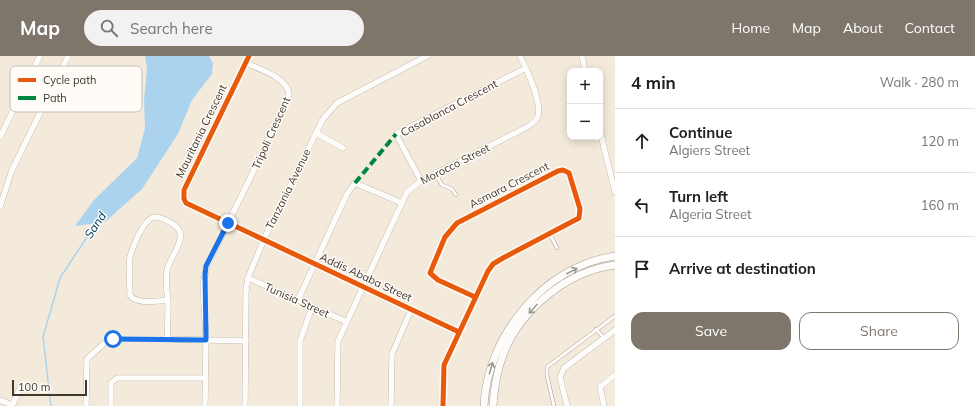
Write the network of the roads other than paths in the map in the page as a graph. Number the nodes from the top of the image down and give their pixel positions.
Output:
1 (40, 56) edge
2 (68, 56) edge
3 (249, 56) edge
4 (427, 56) edge
5 (520, 56) edge
6 (582, 56) edge
7 (246, 63) junction
8 (35, 66) edge
9 (63, 66) edge
10 (526, 68) junction
11 (585, 68) edge
12 (12, 112) edge
13 (40, 112) edge
14 (316, 133) junction
15 (0, 137) edge
16 (602, 140) edge
17 (343, 148) dead end
18 (435, 173) junction
19 (421, 181) junction
20 (615, 190) edge
21 (456, 195) dead end
22 (402, 203) junction
23 (0, 207) edge
24 (228, 223) junction
25 (550, 234) junction
26 (264, 239) junction
27 (557, 248) dead end
28 (615, 256) edge
29 (315, 265) junction
30 (615, 265) edge
31 (248, 278) junction
32 (363, 287) junction
33 (475, 297) junction
34 (168, 300) junction
35 (298, 300) junction
36 (312, 307) junction
37 (411, 310) junction
38 (615, 316) edge
39 (347, 322) junction
40 (596, 329) junction
41 (615, 330) edge
42 (459, 332) junction
43 (604, 338) junction
44 (168, 339) junction
45 (206, 340) junction
46 (246, 341) junction
47 (615, 374) edge
48 (206, 378) junction
49 (21, 386) dead end
50 (0, 400) edge
51 (12, 406) edge
52 (86, 406) edge
53 (111, 406) edge
54 (205, 406) edge
55 (245, 406) edge
56 (300, 406) edge
57 (337, 406) edge
58 (391, 406) edge
59 (443, 406) edge
60 (484, 406) edge
61 (492, 406) edge
62 (554, 406) edge
63 (567, 406) edge
64 (604, 406) edge

1 - 8 street
2 - 9 street
3 - 7 street, Mauritania Crescent
4 - 14 street, Tanzania Avenue
5 - 10 street, Morocco Street
6 - 11 street
7 - 24 street, Tripoli Crescent
7 - 24 street, Mauritania Crescent
10 - 18 street, Morocco Street
10 - 19 street, Casablanca Crescent
12 - 15 street
13 - 23 street
14 - 17 street
14 - 26 street, Tanzania Avenue
16 - 20 street
18 - 19 street, Morocco Street
18 - 21 lane
19 - 22 street, Morocco Street
22 - 29 street
22 - 32 street, Morocco Street
24 - 26 street, Mauritania Crescent
24 - 45 street
25 - 27 lane
25 - 33 street, Asmara Crescent
25 - 33 street, Asmara Crescent
26 - 29 street, Addis Ababa Street
26 - 31 street, Tanzania Avenue
60 -> 28 street
29 - 32 street, Addis Ababa Street
29 - 35 street
30 -> 61 street
31 - 35 street, Tunisia Street
31 - 46 street, Tanzania Avenue
32 - 37 street, Addis Ababa Street
32 - 39 street, Morocco Street
33 - 42 street
34 - 34 street
34 - 44 street
35 - 36 street, Tunisia Street
36 - 39 street, Tunisia Street
36 - 56 street
37 - 42 street, Addis Ababa Street
37 - 58 street
38 - 40 lane
39 - 57 street, Morocco Street
40 - 43 lane
40 - 62 lane
41 - 43 street
42 - 59 street
43 - 63 street
44 - 45 street
44 - 52 street
45 - 46 street
45 - 48 street
46 - 55 street, Tanzania Avenue
47 - 64 street
48 - 53 street
48 - 54 street
49 - 51 street
50 - 51 street

